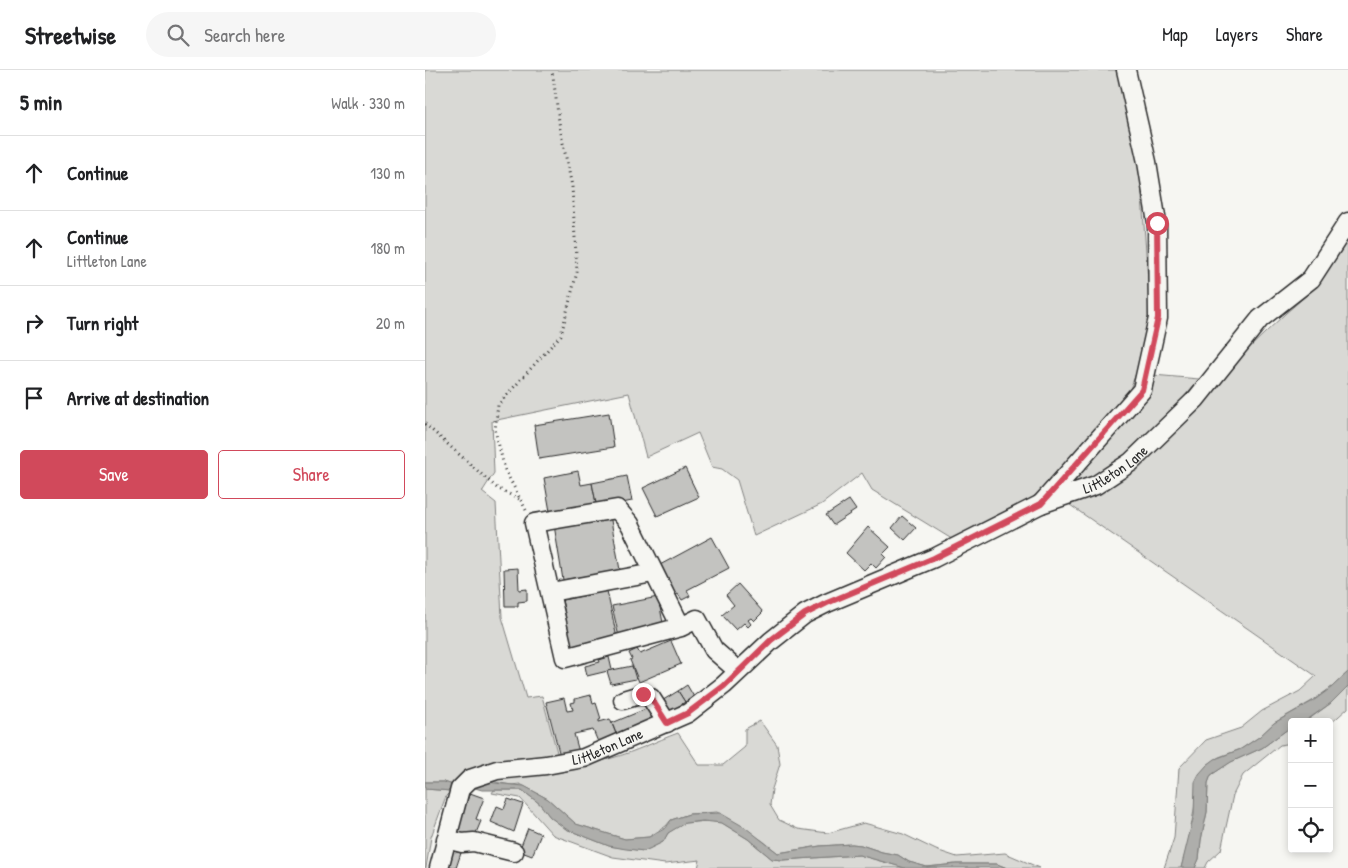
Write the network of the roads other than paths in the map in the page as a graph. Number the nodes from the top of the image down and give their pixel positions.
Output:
1 (1126, 70) edge
2 (1348, 222) edge
3 (1041, 504) junction
4 (653, 573) junction
5 (551, 592) junction
6 (681, 627) junction
7 (738, 671) junction
8 (623, 700) dead end
9 (667, 723) junction
10 (446, 839) junction
11 (514, 852) dead end
12 (439, 868) edge

1 - 3 street
2 - 3 street, Littleton Lane
3 - 7 street, Littleton Lane
4 - 5 street
4 - 5 street
4 - 6 street
5 - 6 street
6 - 7 street
7 - 9 street, Littleton Lane
8 - 9 street
9 - 10 street, Littleton Lane
10 - 11 street
10 - 12 street, Littleton Lane

